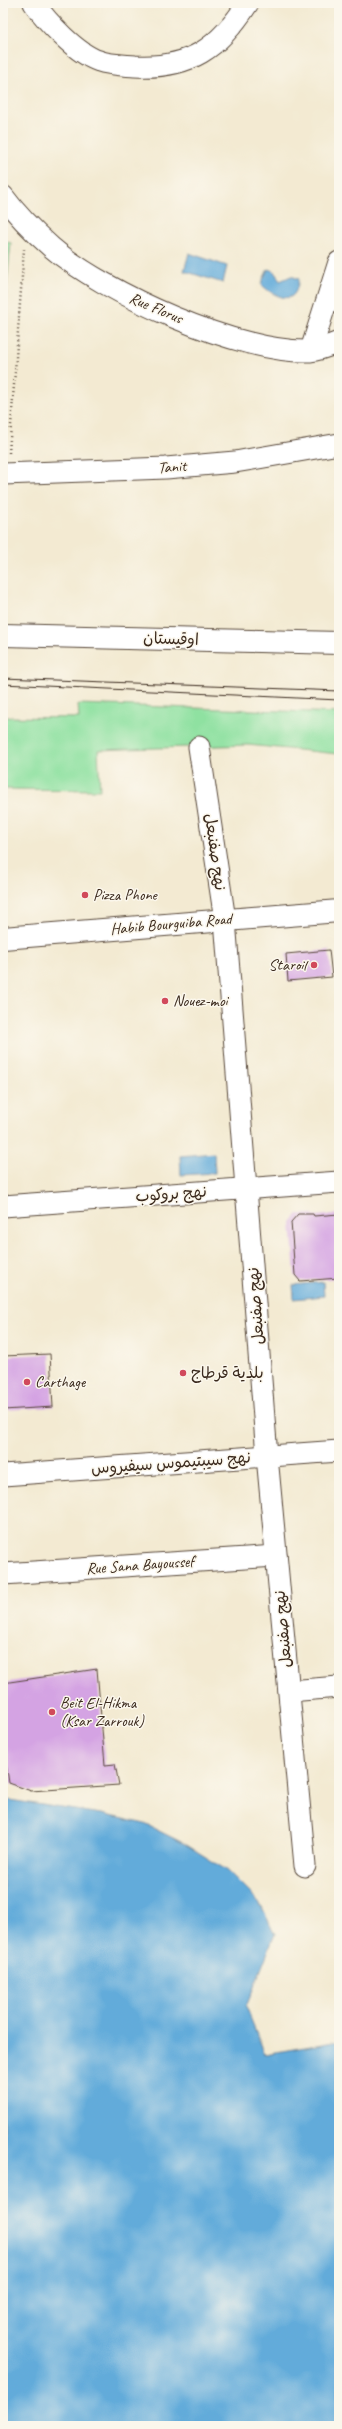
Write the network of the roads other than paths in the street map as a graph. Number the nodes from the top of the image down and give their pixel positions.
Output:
1 (34, 3) edge
2 (248, 3) edge
3 (3, 196) edge
4 (339, 262) edge
5 (339, 342) edge
6 (311, 350) junction
7 (339, 444) edge
8 (5, 474) edge
9 (3, 634) edge
10 (339, 643) edge
11 (199, 747) dead end
12 (339, 911) edge
13 (225, 920) junction
14 (3, 938) edge
15 (339, 1182) edge
16 (248, 1189) junction
17 (3, 1206) edge
18 (339, 1450) edge
19 (267, 1456) junction
20 (3, 1475) edge
21 (276, 1556) junction
22 (3, 1574) edge
23 (339, 1687) edge
24 (289, 1691) junction
25 (305, 1866) dead end

1 - 2 street
3 - 6 street, Rue Florus
4 - 6 street
5 - 6 street, Rue Florus
7 - 8 street, Tanit
9 - 10 main road, اوقيستان
11 - 13 street, نهج صفنبعل
12 - 13 main road, Habib Bourguiba Road
13 - 14 main road, Habib Bourguiba Road
13 - 16 street, نهج صفنبعل
15 - 16 street, نهج بروكوب
16 - 17 street, نهج بروكوب
16 - 19 street, نهج صفنبعل
18 - 19 street, نهج سيبتيموس سيفيروس
19 - 20 street, نهج سيبتيموس سيفيروس
19 - 21 street, نهج صفنبعل
21 - 22 street, Rue Sana Bayoussef
21 - 24 street, نهج صفنبعل
23 - 24 street
24 - 25 street, نهج صفنبعل

